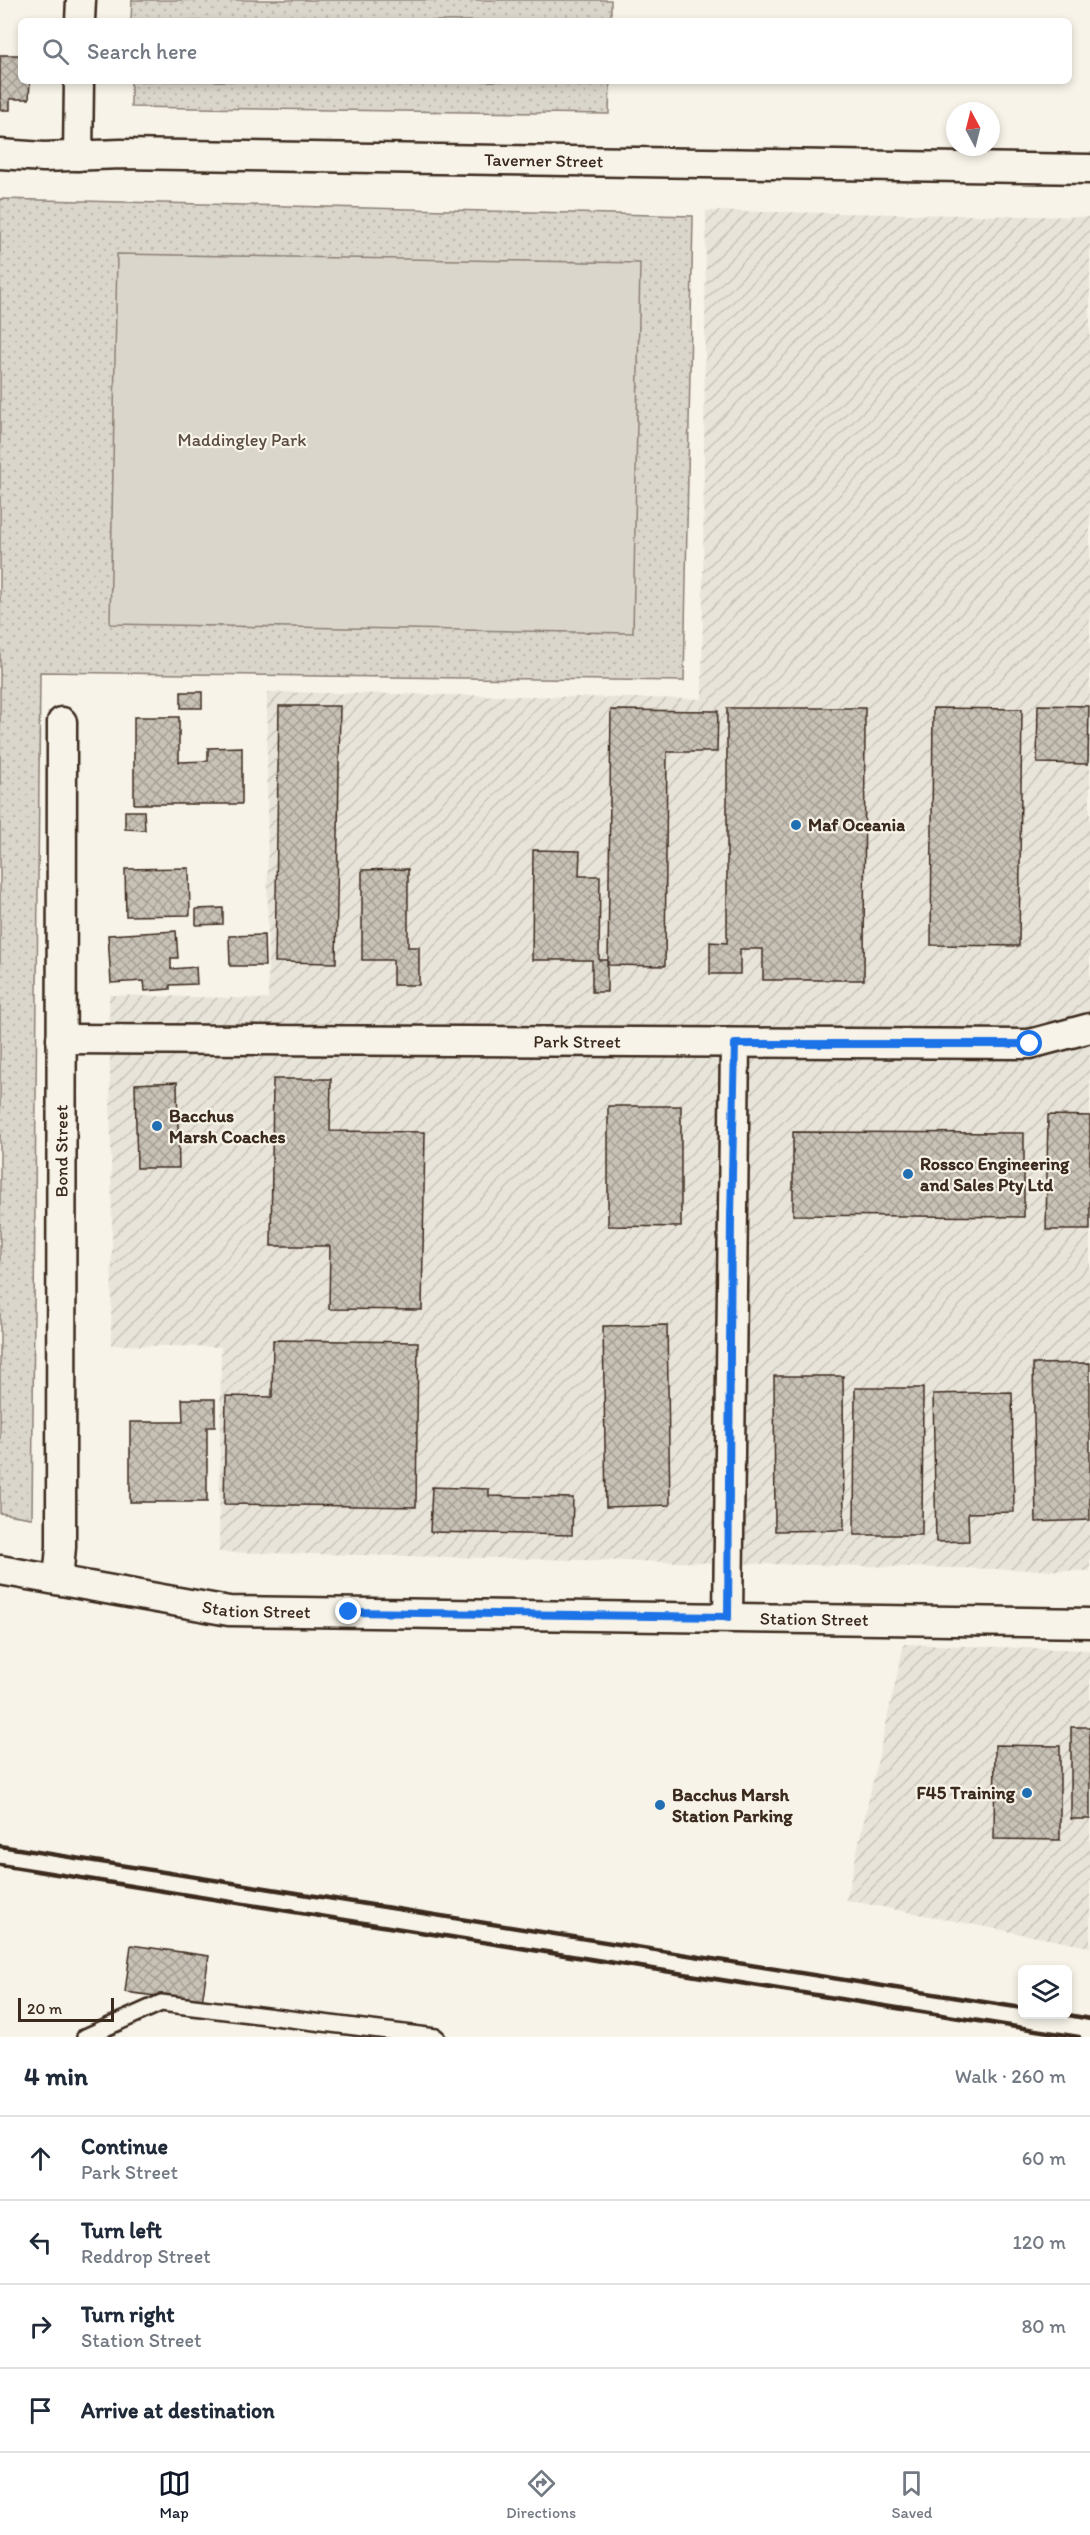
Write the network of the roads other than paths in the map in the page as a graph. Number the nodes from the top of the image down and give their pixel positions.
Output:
1 (81, 0) edge
2 (80, 18) edge
3 (79, 84) edge
4 (0, 154) edge
5 (78, 156) junction
6 (1090, 169) edge
7 (62, 722) dead end
8 (1090, 1028) edge
9 (61, 1039) junction
10 (735, 1044) junction
11 (0, 1570) edge
12 (58, 1580) junction
13 (728, 1617) junction
14 (1090, 1623) edge
15 (85, 2037) edge
16 (436, 2037) edge

1 - 2 street
3 - 5 street
4 - 5 street, Taverner Street
5 - 6 street, Taverner Street
7 - 9 street, Bond Street
8 - 10 street, Park Street
9 - 10 street, Park Street
9 - 12 street, Bond Street
10 - 13 street
11 - 12 street, Station Street
12 - 13 street, Station Street
13 - 14 street, Station Street
15 - 16 lane

